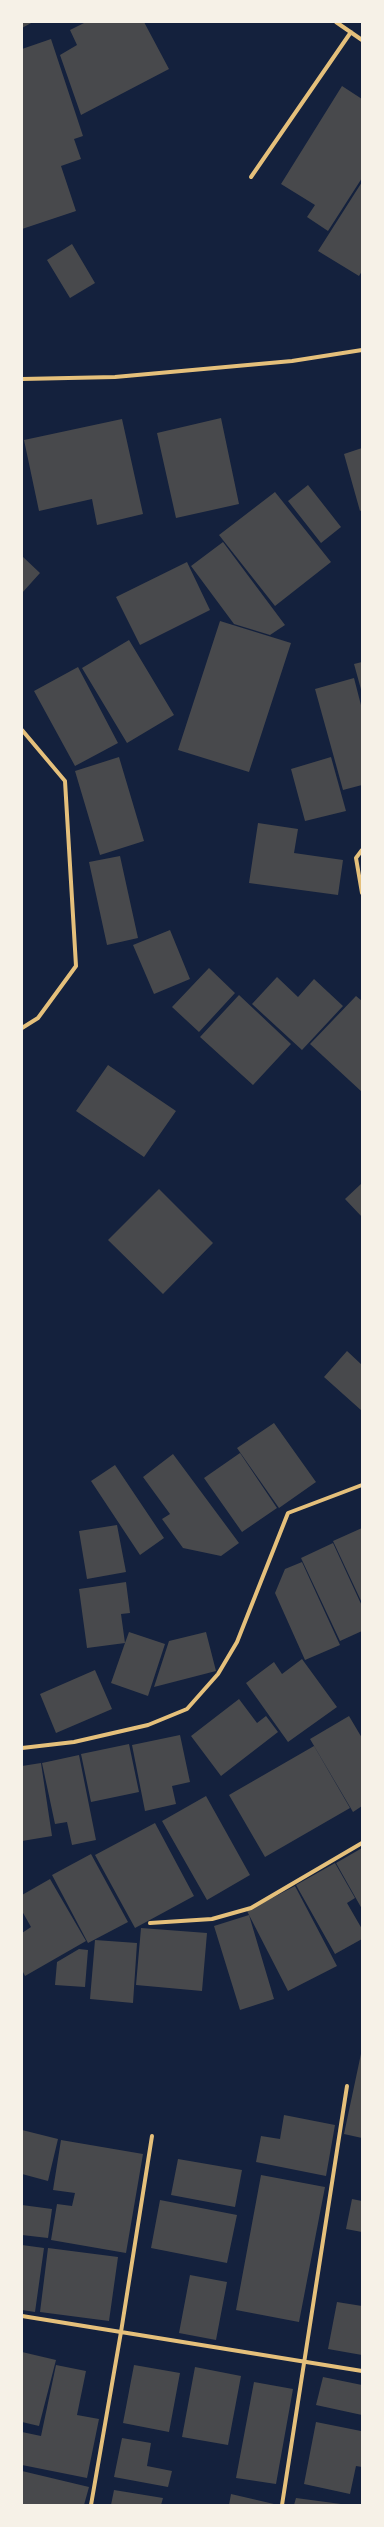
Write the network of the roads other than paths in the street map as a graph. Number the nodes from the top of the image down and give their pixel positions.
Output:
1 (336, 22) edge
2 (351, 32) junction
3 (362, 40) edge
4 (251, 177) dead end
5 (362, 350) edge
6 (22, 379) edge
7 (22, 730) edge
8 (362, 850) edge
9 (362, 894) edge
10 (22, 1028) edge
11 (362, 1485) edge
12 (22, 1748) edge
13 (362, 1843) edge
14 (150, 1923) dead end
15 (347, 2086) dead end
16 (152, 2136) dead end
17 (22, 2316) edge
18 (121, 2332) junction
19 (304, 2361) junction
20 (362, 2371) edge
21 (91, 2505) edge
22 (282, 2505) edge

1 - 2 street
2 - 3 street
2 - 4 street
5 - 6 street
7 - 10 street
8 - 9 street
11 - 12 street
13 - 14 street
15 - 19 street
16 - 18 street
17 - 18 street
18 - 19 street
18 - 21 street
19 - 20 street
19 - 22 street

